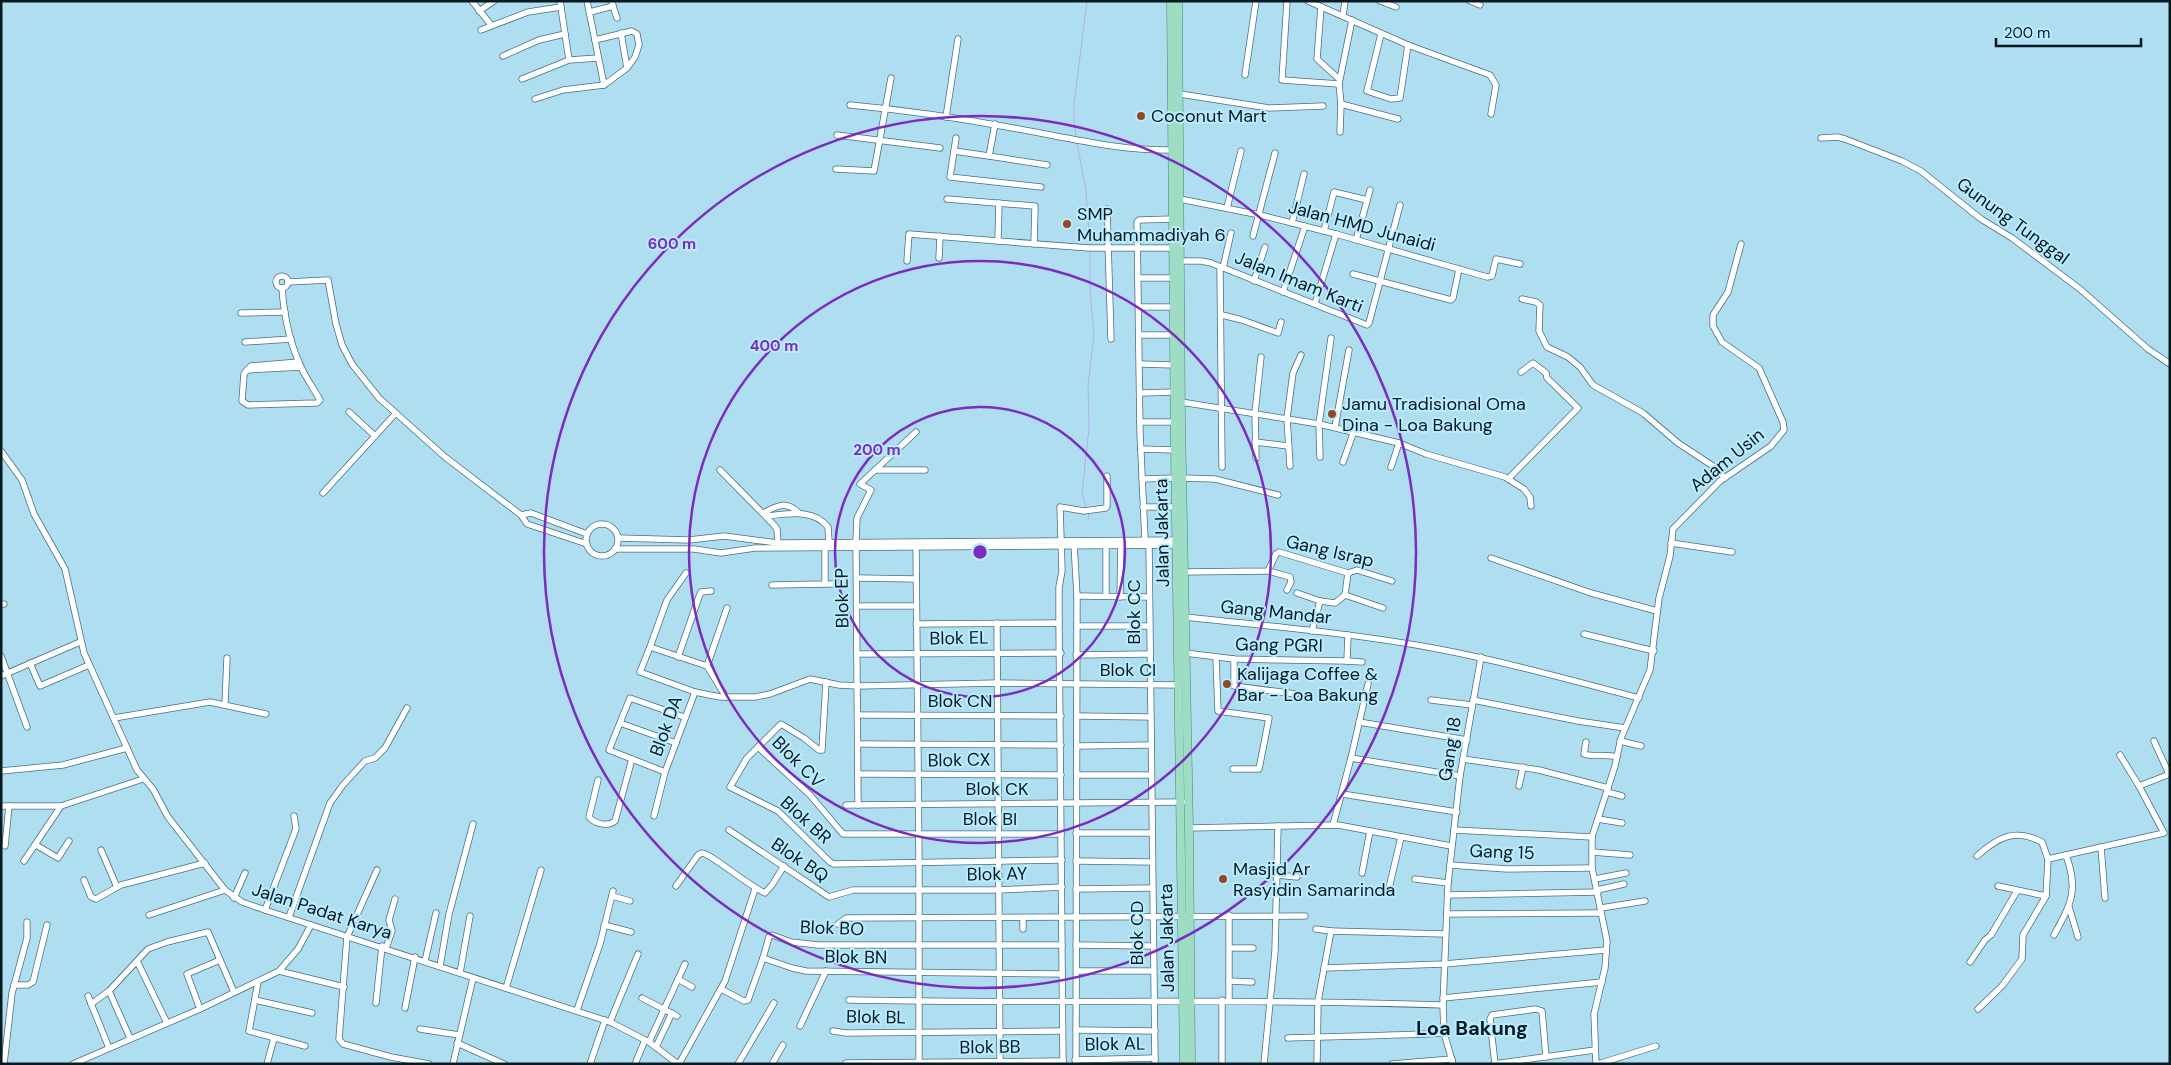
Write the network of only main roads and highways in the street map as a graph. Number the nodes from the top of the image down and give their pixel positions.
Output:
1 (1171, 1) edge
2 (1178, 1) edge
3 (1178, 261) junction
4 (1179, 478) junction
5 (1180, 542) junction
6 (1182, 684) junction
7 (1184, 802) junction
8 (1186, 915) junction
9 (1187, 1000) junction
10 (1184, 1064) edge
11 (1191, 1064) edge

1 - 3 main road, Jalan Jakarta
2 - 3 main road, Jalan Jakarta
3 - 4 main road, Jalan Jakarta
3 - 4 main road, Jalan Jakarta
4 - 5 main road, Jalan Jakarta
4 - 5 main road, Jalan Jakarta
5 - 6 main road, Jalan Jakarta
5 - 6 main road, Jalan Jakarta
6 - 7 main road, Jalan Jakarta
7 - 8 main road, Jalan Jakarta
7 - 8 main road, Jalan Jakarta
8 - 9 main road, Jalan Jakarta
9 - 10 main road, Jalan Jakarta
9 - 11 main road, Jalan Jakarta

